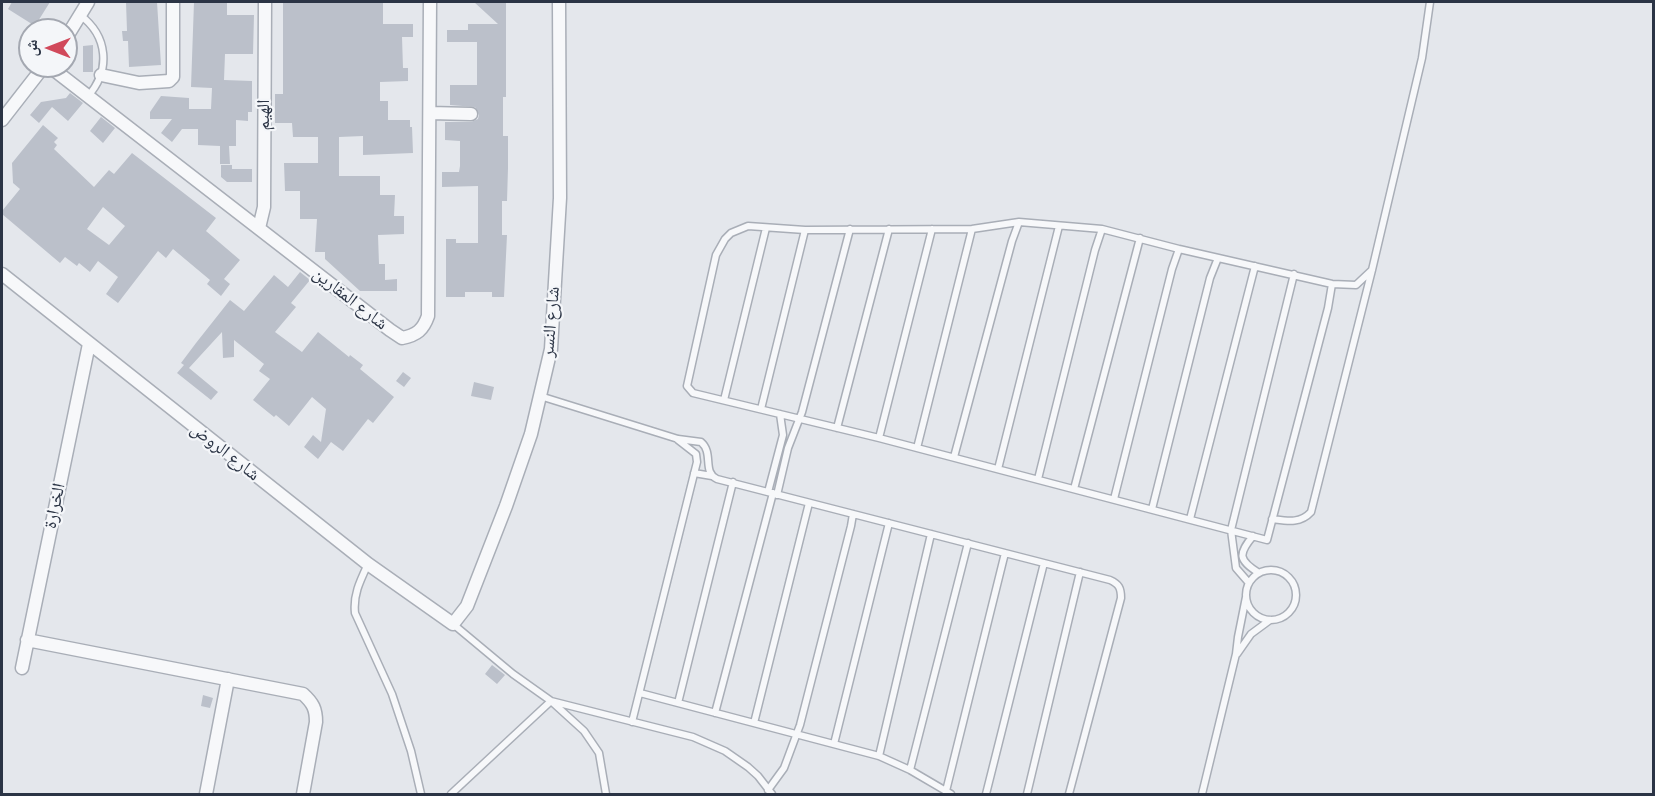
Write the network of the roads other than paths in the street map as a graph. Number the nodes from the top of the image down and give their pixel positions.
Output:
1 (88, 2) edge
2 (173, 2) edge
3 (265, 2) edge
4 (430, 2) edge
5 (559, 2) edge
6 (1430, 2) edge
7 (80, 15) junction
8 (78, 18) edge
9 (101, 75) junction
10 (35, 78) edge
11 (65, 78) edge
12 (88, 96) junction
13 (430, 113) junction
14 (471, 114) dead end
15 (2, 120) edge
16 (1019, 222) junction
17 (1059, 226) junction
18 (259, 228) junction
19 (766, 228) junction
20 (850, 229) junction
21 (889, 229) junction
22 (932, 229) junction
23 (972, 229) junction
24 (1102, 229) junction
25 (805, 230) junction
26 (1140, 238) junction
27 (1179, 249) junction
28 (1218, 258) junction
29 (1255, 266) junction
30 (1372, 270) junction
31 (2, 274) edge
32 (1294, 274) junction
33 (1332, 284) junction
34 (88, 344) junction
35 (540, 396) junction
36 (724, 400) junction
37 (761, 409) junction
38 (780, 414) junction
39 (800, 419) junction
40 (837, 428) junction
41 (879, 438) junction
42 (678, 440) junction
43 (917, 448) junction
44 (954, 457) junction
45 (998, 469) junction
46 (694, 473) junction
47 (712, 476) junction
48 (1038, 479) junction
49 (733, 482) junction
50 (1074, 489) junction
51 (773, 493) junction
52 (1114, 499) junction
53 (809, 503) junction
54 (1152, 509) junction
55 (853, 514) junction
56 (1190, 519) junction
57 (1272, 519) junction
58 (889, 523) junction
59 (1231, 530) junction
60 (930, 534) junction
61 (1253, 536) junction
62 (968, 543) junction
63 (1005, 553) junction
64 (1044, 563) junction
65 (368, 564) junction
66 (1080, 572) junction
67 (1258, 573) junction
68 (1249, 584) junction
69 (1246, 597) junction
70 (1270, 620) junction
71 (453, 624) junction
72 (27, 640) junction
73 (1236, 654) junction
74 (22, 668) dead end
75 (228, 679) junction
76 (640, 693) junction
77 (551, 701) junction
78 (678, 703) junction
79 (715, 713) junction
80 (632, 722) junction
81 (754, 723) junction
82 (797, 735) junction
83 (834, 744) junction
84 (879, 756) junction
85 (910, 770) junction
86 (770, 792) edge
87 (948, 793) edge
88 (206, 795) edge
89 (303, 795) edge
90 (422, 795) edge
91 (451, 795) edge
92 (606, 795) edge
93 (986, 795) edge
94 (1027, 795) edge
95 (1069, 795) edge
96 (1202, 795) edge

1 - 7 street
2 - 9 street
3 - 18 street, الهيم
4 - 13 street, شارع المقارين
5 - 35 street, شارع النسر
6 - 30 lane
7 - 8 street
7 - 9 lane
9 - 12 lane
10 - 15 street
11 - 12 street, شارع المقارين
12 - 18 street, شارع المقارين
13 - 14 street
13 - 18 street, شارع المقارين
16 - 17 lane
16 - 23 lane
16 - 44 lane
17 - 24 lane
17 - 45 lane
19 - 25 lane
19 - 36 lane
19 - 36 lane
20 - 21 lane
20 - 25 lane
20 - 39 lane
21 - 22 lane
21 - 40 lane
22 - 23 lane
22 - 41 lane
23 - 43 lane
24 - 26 lane
24 - 48 lane
25 - 37 lane
26 - 27 lane
26 - 50 lane
27 - 28 lane
27 - 52 lane
28 - 29 lane
28 - 54 lane
29 - 32 lane
29 - 56 lane
30 - 33 lane
30 - 57 lane
31 - 34 street, شارع الروض
32 - 33 lane
32 - 59 lane
33 - 57 lane
34 - 65 street, شارع الروض
34 - 72 street, الخرارة
35 - 42 lane
35 - 71 street, شارع النسر
36 - 37 lane
37 - 38 lane
38 - 39 lane
38 - 51 lane
39 - 40 lane
39 - 51 lane
40 - 41 lane
41 - 43 lane
42 - 46 lane
42 - 47 lane
43 - 44 lane
44 - 45 lane
45 - 48 lane
46 - 47 lane
46 - 76 lane
47 - 49 lane
48 - 50 lane
49 - 51 lane
49 - 78 lane
50 - 52 lane
51 - 53 lane
51 - 79 lane
52 - 54 lane
53 - 55 lane
53 - 81 lane
54 - 56 lane
55 - 58 lane
55 - 82 lane
56 - 59 lane
57 - 61 lane
58 - 60 lane
58 - 83 lane
59 - 61 lane
59 - 68 lane
60 - 62 lane
60 - 84 lane
61 - 67 lane
62 - 63 lane
62 - 85 lane
63 - 64 lane
63 - 87 lane
64 - 66 lane
64 - 93 lane
65 - 71 street, شارع الروض
65 - 90 lane
66 - 94 lane
66 - 95 lane
67 - 68 lane
67 - 70 lane
68 - 69 lane
69 - 70 lane
69 - 73 lane
70 - 73 lane
71 - 77 lane
72 - 74 street, الخرارة
72 - 75 street
73 - 96 lane
75 - 88 street
75 - 89 street
76 - 78 lane
76 - 80 lane
77 - 80 lane
77 - 91 lane
77 - 92 lane
78 - 79 lane
79 - 81 lane
80 - 86 lane
81 - 82 lane
82 - 83 lane
82 - 86 lane
83 - 84 lane
84 - 85 lane
85 - 87 lane

